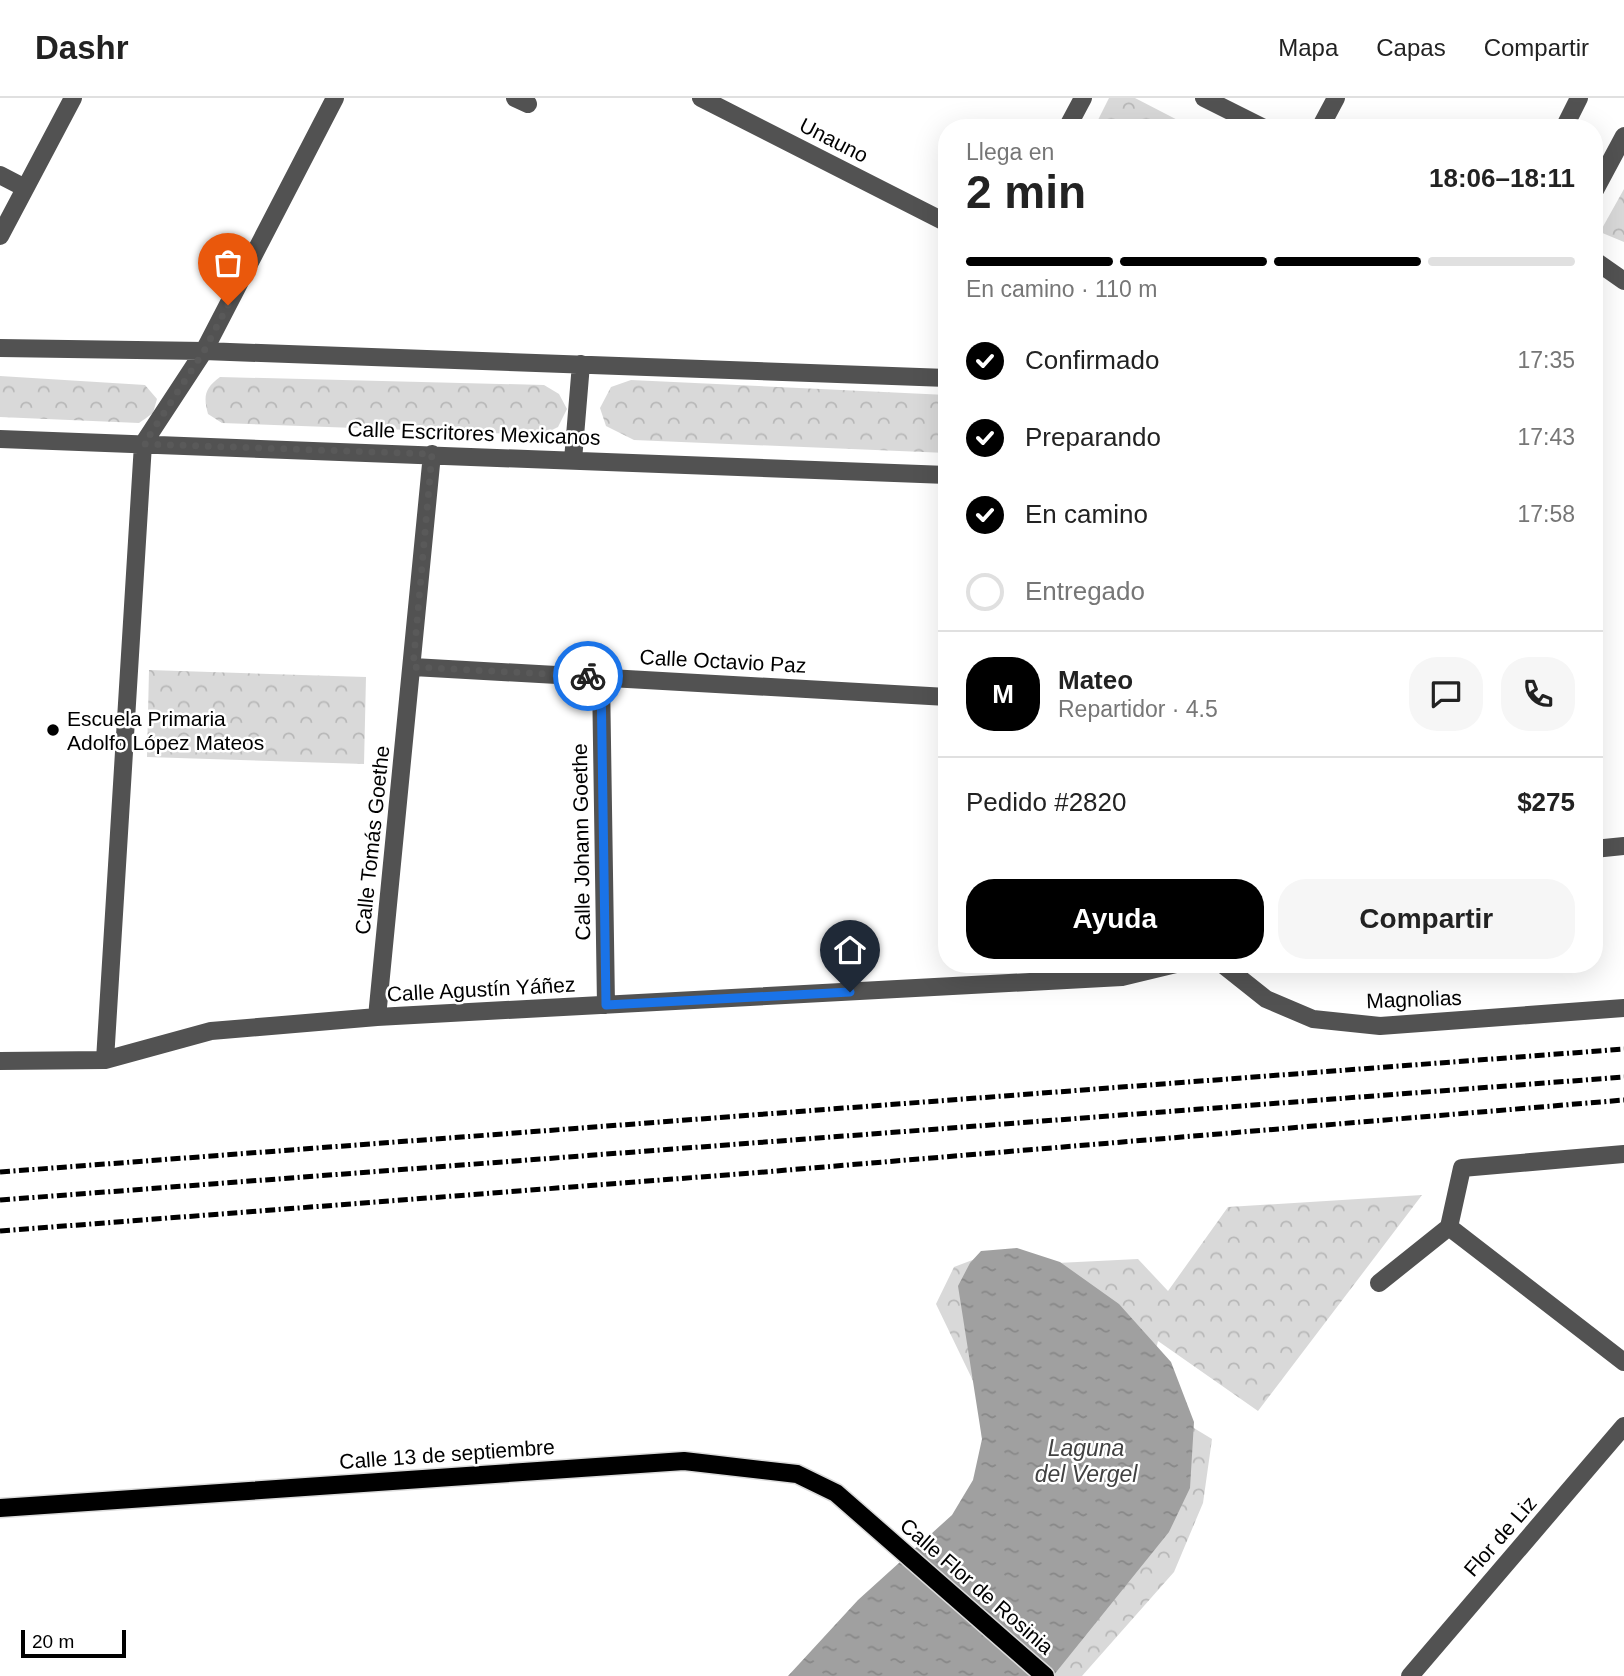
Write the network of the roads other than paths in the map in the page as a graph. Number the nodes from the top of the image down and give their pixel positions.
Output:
1 (73, 98) edge
2 (335, 98) edge
3 (701, 98) edge
4 (1083, 98) edge
5 (1204, 98) edge
6 (1336, 98) edge
7 (1580, 98) edge
8 (1071, 119) edge
9 (1246, 119) edge
10 (1325, 119) edge
11 (1569, 119) edge
12 (1624, 136) edge
13 (0, 175) edge
14 (1603, 175) edge
15 (25, 188) junction
16 (938, 218) edge
17 (0, 236) edge
18 (1603, 266) edge
19 (1624, 281) edge
20 (0, 348) edge
21 (204, 351) junction
22 (581, 364) junction
23 (938, 378) edge
24 (0, 439) edge
25 (144, 444) junction
26 (432, 454) junction
27 (573, 460) junction
28 (938, 475) edge
29 (413, 667) junction
30 (601, 677) junction
31 (938, 696) edge
32 (1624, 846) edge
33 (1603, 848) edge
34 (1094, 973) edge
35 (1233, 973) edge
36 (606, 1005) junction
37 (1624, 1008) edge
38 (377, 1017) junction
39 (105, 1060) junction
40 (0, 1062) edge
41 (1624, 1154) edge
42 (1449, 1227) junction
43 (1379, 1283) dead end
44 (1624, 1362) edge
45 (1624, 1426) edge
46 (0, 1508) edge
47 (879, 1530) joint
48 (1045, 1676) edge
49 (1410, 1676) edge

1 - 15 street
2 - 21 street
3 - 16 street, Unauno
4 - 8 street
5 - 9 street
6 - 10 street
7 - 11 street
12 - 14 street
13 - 15 street
15 - 17 street
18 - 19 street
20 - 21 street
21 - 22 street
21 - 25 street
22 - 23 street
22 - 27 street
24 - 25 street, Calle Escritores Mexicanos
25 - 26 street, Calle Escritores Mexicanos
25 - 39 street
26 - 27 street, Calle Escritores Mexicanos
26 - 29 street
27 - 28 street, Calle Escritores Mexicanos
29 - 30 street, Calle Octavio Paz
29 - 38 street, Calle Tomás Goethe
30 - 31 street, Calle Octavio Paz
30 - 36 street, Calle Johann Goethe
32 - 33 street
34 - 36 street, Calle Agustín Yáñez
35 - 37 street, Magnolias
36 - 38 street, Calle Agustín Yáñez
38 - 39 street, Calle Agustín Yáñez
39 - 40 street, Calle Agustín Yáñez
41 - 42 street
42 - 43 street
42 - 44 street
45 - 49 street, Flor de Liz
46 - 47 main road, Calle 13 de septiembre
47 - 48 main road, Calle Flor de Rosinia

